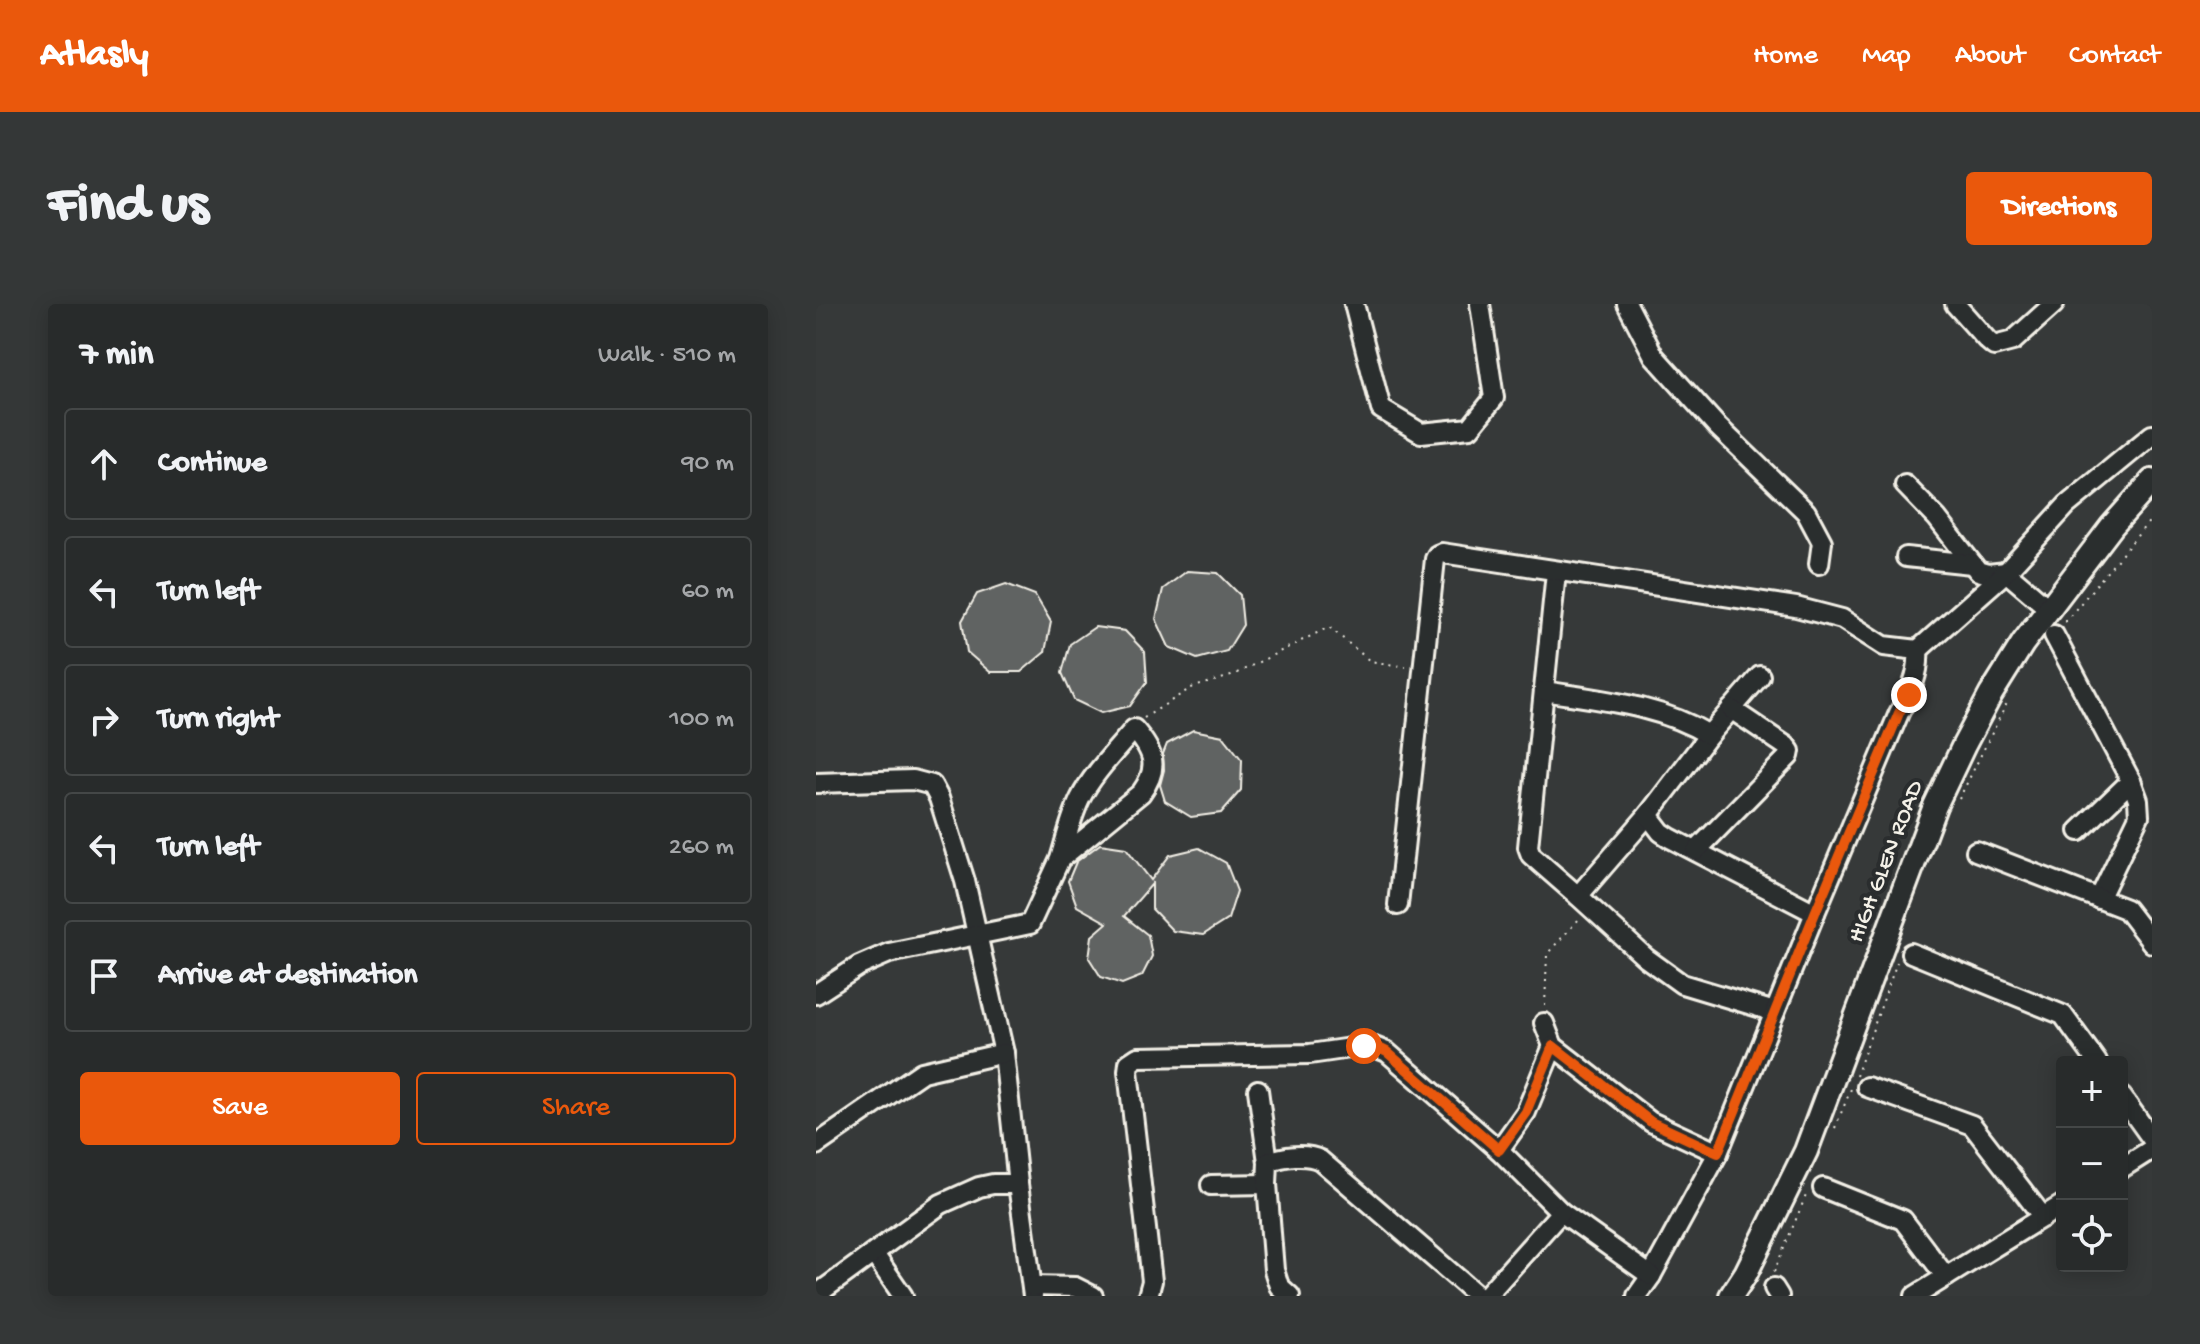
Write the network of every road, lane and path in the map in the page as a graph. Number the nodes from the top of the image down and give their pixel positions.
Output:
1 (1354, 304) edge
2 (1480, 304) edge
3 (1627, 304) edge
4 (1955, 304) edge
5 (2054, 304) edge
6 (2152, 435) edge
7 (2152, 481) edge
8 (1905, 485) dead end
9 (2152, 518) edge
10 (1906, 557) dead end
11 (1819, 564) dead end
12 (1972, 564) junction
13 (1556, 572) junction
14 (2006, 572) junction
15 (2048, 608) junction
16 (2054, 635) joint
17 (1918, 650) junction
18 (1423, 670) junction
19 (1760, 676) dead end
20 (1544, 691) junction
21 (2009, 699) dead end
22 (1731, 709) junction
23 (1134, 729) junction
24 (1709, 735) junction
25 (2131, 781) junction
26 (816, 783) edge
27 (1955, 807) dead end
28 (1648, 815) junction
29 (2079, 831) dead end
30 (1696, 851) junction
31 (1976, 851) dead end
32 (1060, 859) junction
33 (2099, 899) junction
34 (1584, 901) junction
35 (1398, 905) dead end
36 (1815, 913) junction
37 (976, 934) junction
38 (2152, 943) edge
39 (1906, 952) joint
40 (816, 994) edge
41 (1775, 1012) junction
42 (1544, 1023) joint
43 (1553, 1046) junction
44 (1004, 1053) junction
45 (2093, 1056) edge
46 (1867, 1087) dead end
47 (1258, 1090) dead end
48 (2128, 1109) edge
49 (1836, 1125) dead end
50 (816, 1145) edge
51 (1499, 1150) junction
52 (1718, 1153) junction
53 (2150, 1153) edge
54 (1268, 1162) junction
55 (2128, 1165) edge
56 (1018, 1184) junction
57 (1267, 1184) junction
58 (1211, 1185) dead end
59 (1817, 1186) joint
60 (2056, 1209) edge
61 (1561, 1212) junction
62 (2043, 1217) junction
63 (874, 1254) junction
64 (1651, 1276) junction
65 (1946, 1277) junction
66 (1032, 1291) edge
67 (1777, 1292) edge
68 (816, 1295) edge
69 (903, 1296) edge
70 (1093, 1296) edge
71 (1148, 1296) edge
72 (1290, 1296) edge
73 (1478, 1296) edge
74 (1486, 1296) edge
75 (1637, 1296) edge
76 (1731, 1296) edge
77 (1915, 1296) edge

1 - 2 street
3 - 11 street
4 - 5 street
6 - 14 street
7 - 15 main road, HIGH GLEN ROAD
8 - 12 street
9 - 16 path
10 - 12 street
12 - 14 street
13 - 17 street
13 - 18 street
13 - 20 street
14 - 15 street
14 - 17 street
15 - 76 main road, HIGH GLEN ROAD
16 - 25 street
17 - 36 street
18 - 23 path
18 - 35 street
19 - 22 street
20 - 24 street
20 - 34 street
21 - 27 path
22 - 24 street
22 - 30 street
23 - 32 street
23 - 32 street
24 - 28 street
25 - 29 street
25 - 33 street
26 - 37 street
28 - 30 street
28 - 34 street
30 - 36 street
31 - 33 street
32 - 37 street
33 - 38 street
34 - 41 street
34 - 42 path
36 - 41 street
37 - 40 street
37 - 44 street
39 - 45 street
39 - 49 path
41 - 52 street
42 - 43 street
43 - 51 street
43 - 52 street
44 - 50 street
44 - 56 street
46 - 62 street
47 - 54 street
48 - 53 street
51 - 61 street
51 - 71 street
52 - 64 street
53 - 55 street
54 - 57 street
54 - 73 street
56 - 63 street
56 - 66 street
57 - 58 street
57 - 72 street
59 - 65 street
59 - 67 path
60 - 62 street
61 - 64 street
61 - 74 street
62 - 65 street
63 - 68 street
63 - 69 street
64 - 75 street
65 - 77 street
66 - 70 street

